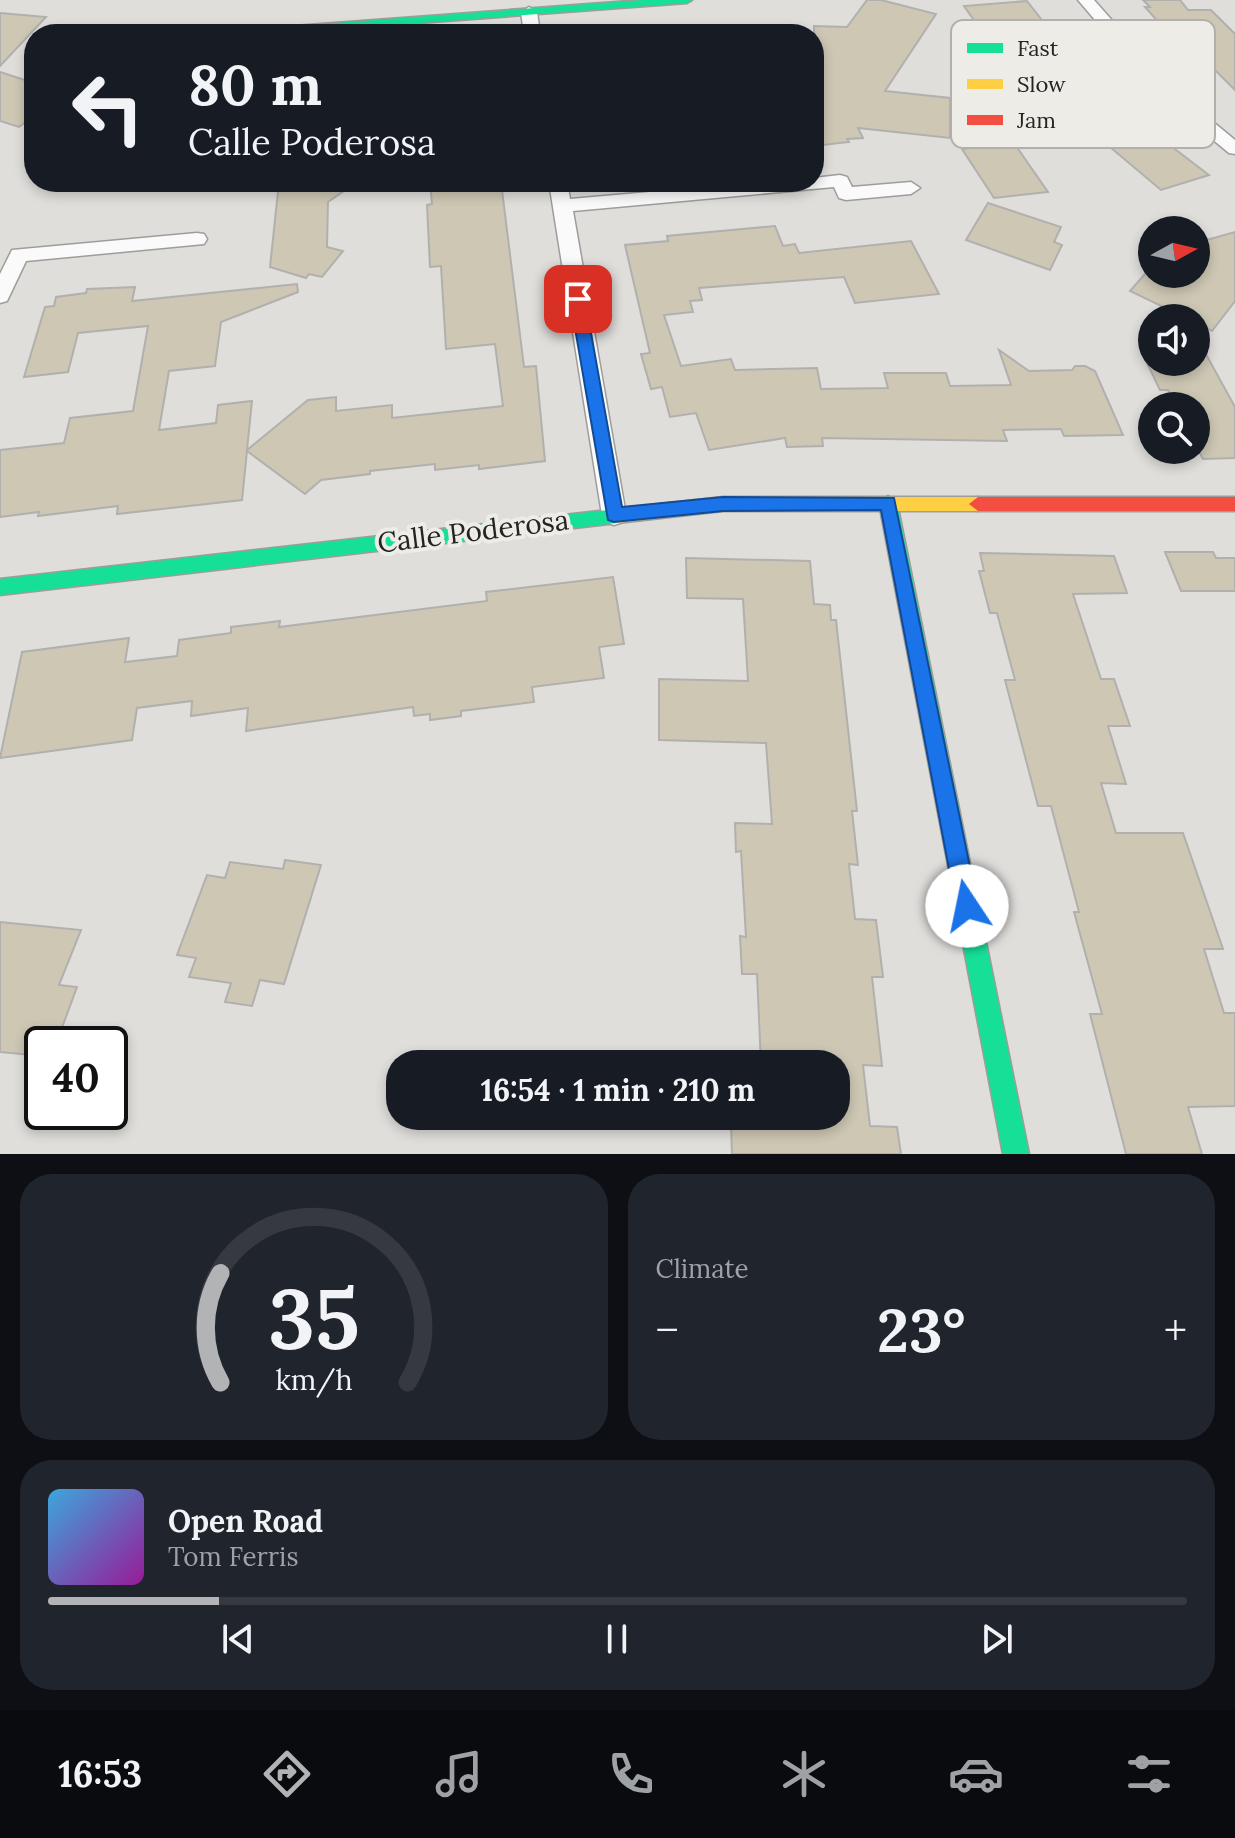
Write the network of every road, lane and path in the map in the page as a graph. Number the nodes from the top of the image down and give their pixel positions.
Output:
1 (685, 0) edge
2 (1086, 0) edge
3 (529, 12) junction
4 (1103, 20) edge
5 (364, 24) edge
6 (531, 24) edge
7 (1215, 132) edge
8 (1235, 149) edge
9 (824, 182) edge
10 (911, 188) dead end
11 (560, 192) edge
12 (718, 192) edge
13 (562, 206) junction
14 (197, 239) dead end
15 (0, 296) edge
16 (888, 503) junction
17 (1235, 504) edge
18 (614, 515) junction
19 (0, 587) edge
20 (1016, 1154) edge

1 - 3 street
2 - 4 street
3 - 5 street
3 - 6 street
7 - 8 street
9 - 10 street
11 - 13 street
12 - 13 street
13 - 18 street
14 - 15 street
16 - 17 street, Calle Poderosa
16 - 18 street, Calle Poderosa
16 - 20 street
18 - 19 street, Calle Poderosa

